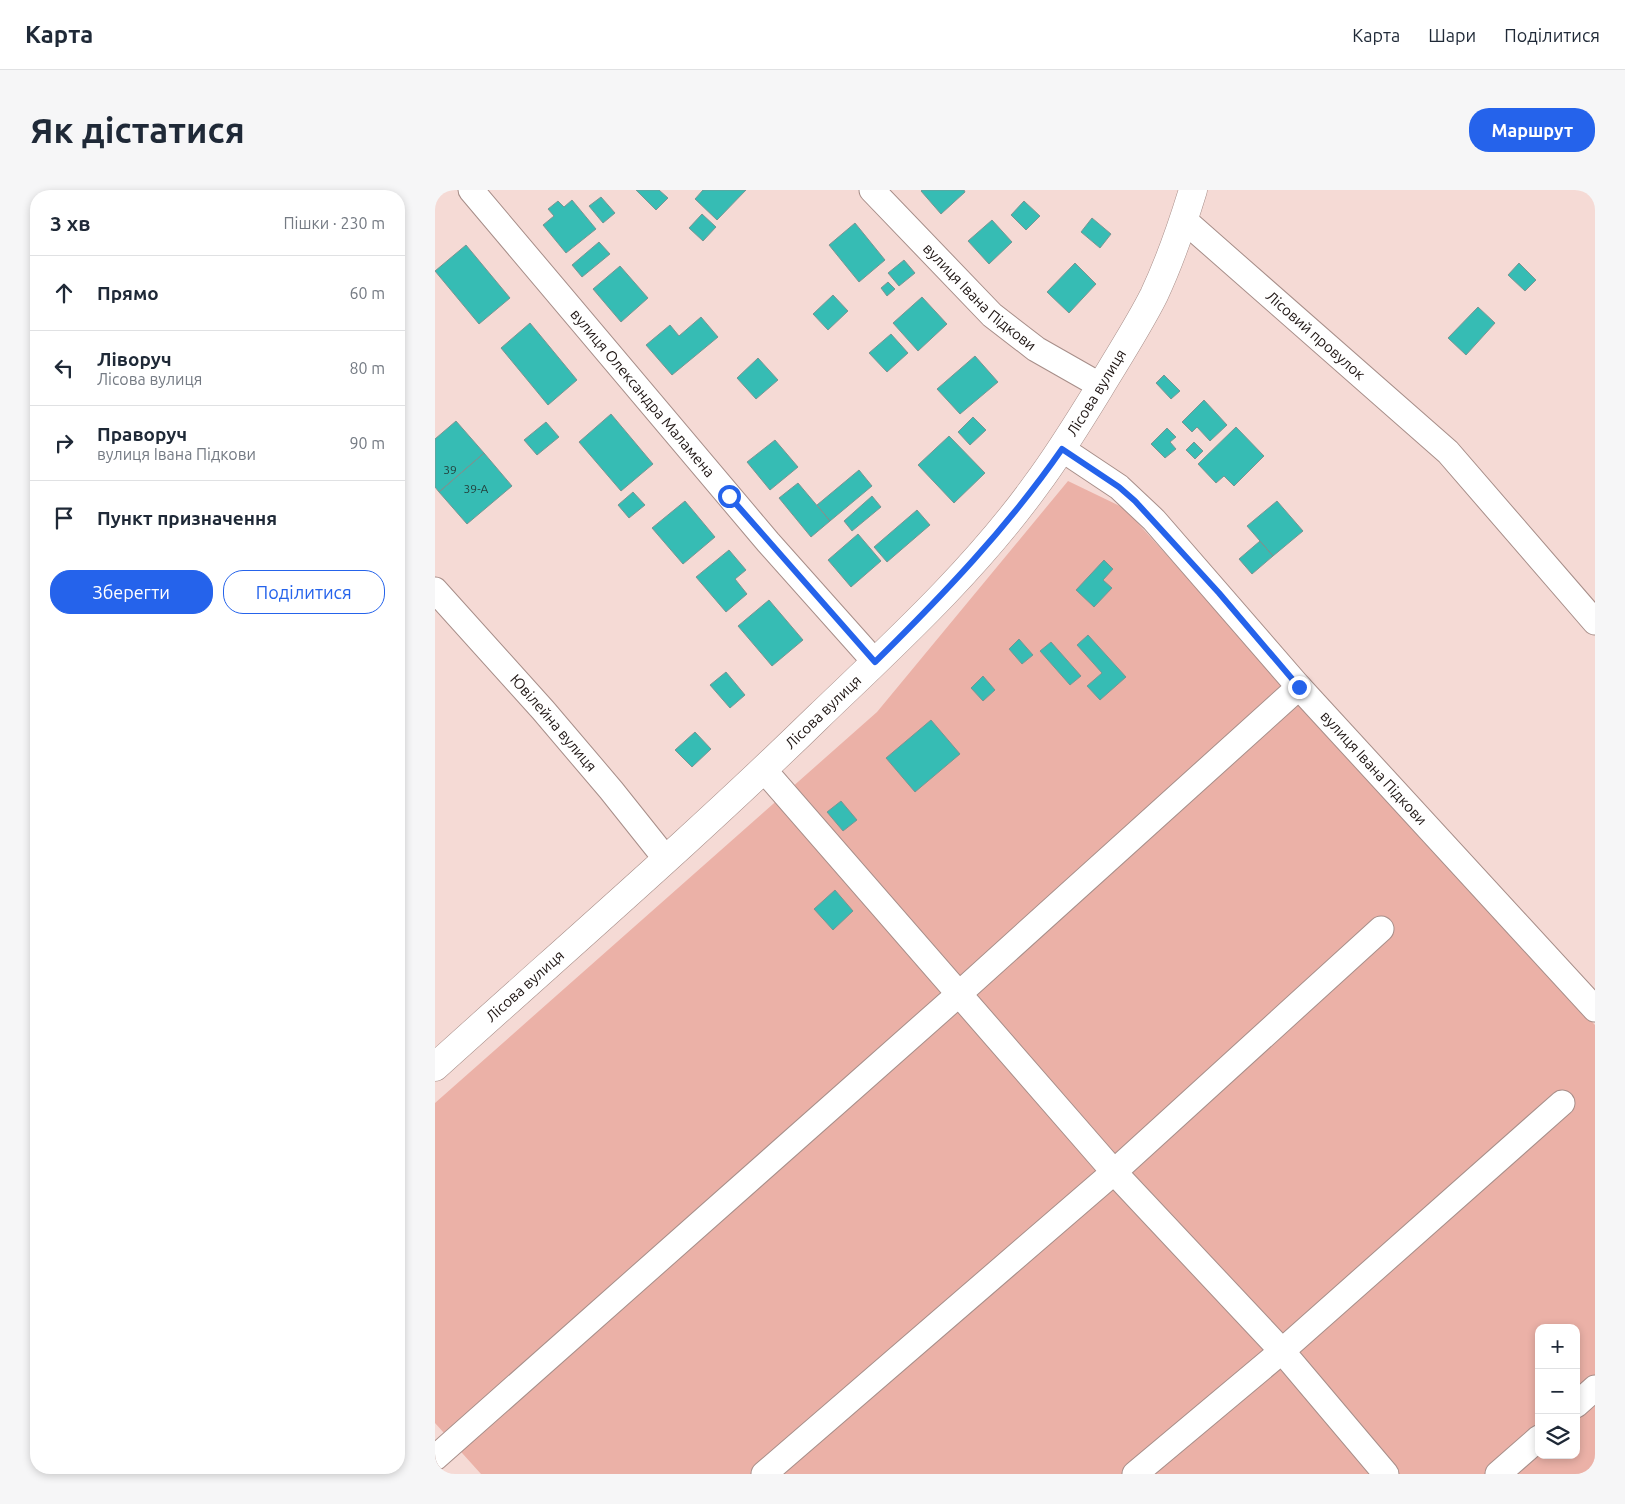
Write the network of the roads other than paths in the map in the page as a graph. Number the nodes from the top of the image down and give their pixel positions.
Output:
1 (471, 190) edge
2 (872, 190) edge
3 (1193, 190) edge
4 (1184, 220) junction
5 (1101, 386) junction
6 (1062, 449) junction
7 (435, 590) edge
8 (1595, 622) edge
9 (875, 662) junction
10 (1299, 687) junction
11 (764, 770) junction
12 (666, 859) junction
13 (1381, 929) dead end
14 (960, 993) junction
15 (1595, 1008) edge
16 (435, 1067) edge
17 (1561, 1103) dead end
18 (1114, 1172) junction
19 (1282, 1351) junction
20 (1595, 1388) edge
21 (1580, 1401) edge
22 (1535, 1442) edge
23 (435, 1458) edge
24 (764, 1474) edge
25 (1135, 1474) edge
26 (1386, 1474) edge
27 (1498, 1474) edge

1 - 9 street, вулиця Олександра Маламена
2 - 5 street, вулиця Івана Підкови
3 - 4 main road, Лісова вулиця
4 - 5 main road, Лісова вулиця
4 - 8 street, Лісовий провулок
5 - 6 main road, Лісова вулиця
6 - 9 main road, Лісова вулиця
6 - 10 street, вулиця Івана Підкови
7 - 12 street, Ювілейна вулиця
9 - 11 main road, Лісова вулиця
10 - 14 street
10 - 15 street, вулиця Івана Підкови
11 - 12 main road, Лісова вулиця
11 - 14 street
12 - 16 main road, Лісова вулиця
13 - 18 street
14 - 18 street
14 - 23 street
17 - 19 street
18 - 19 street
18 - 24 street
19 - 25 street
19 - 26 street
20 - 21 street
22 - 27 street

